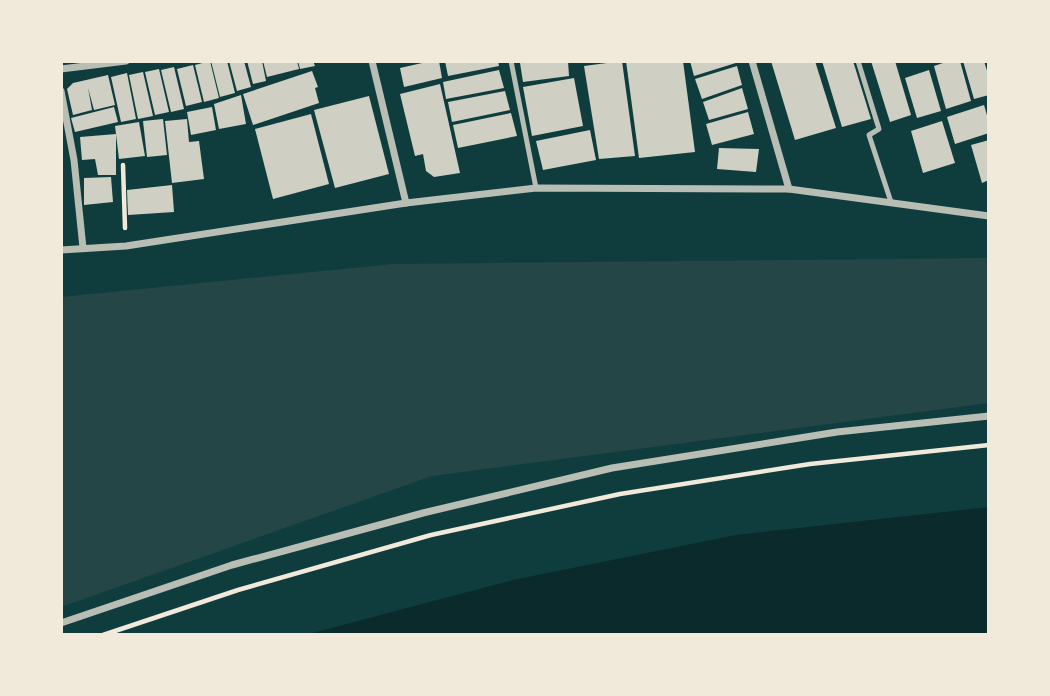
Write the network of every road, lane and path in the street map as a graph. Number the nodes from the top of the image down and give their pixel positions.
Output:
1 (125, 61) edge
2 (372, 61) edge
3 (511, 61) edge
4 (752, 61) edge
5 (858, 61) edge
6 (61, 69) edge
7 (61, 91) edge
8 (123, 165) dead end
9 (536, 188) junction
10 (789, 189) junction
11 (891, 202) junction
12 (406, 203) junction
13 (989, 216) edge
14 (126, 246) junction
15 (83, 248) junction
16 (61, 250) edge
17 (989, 416) edge
18 (989, 445) edge
19 (61, 623) edge
20 (103, 635) edge

1 - 6 street
2 - 12 street
3 - 9 lane
4 - 10 street
5 - 11 lane
7 - 15 street
8 - 14 path
9 - 10 street
9 - 12 street
10 - 11 street
11 - 13 street
12 - 14 street
14 - 15 street
15 - 16 street
17 - 19 street
18 - 20 path

